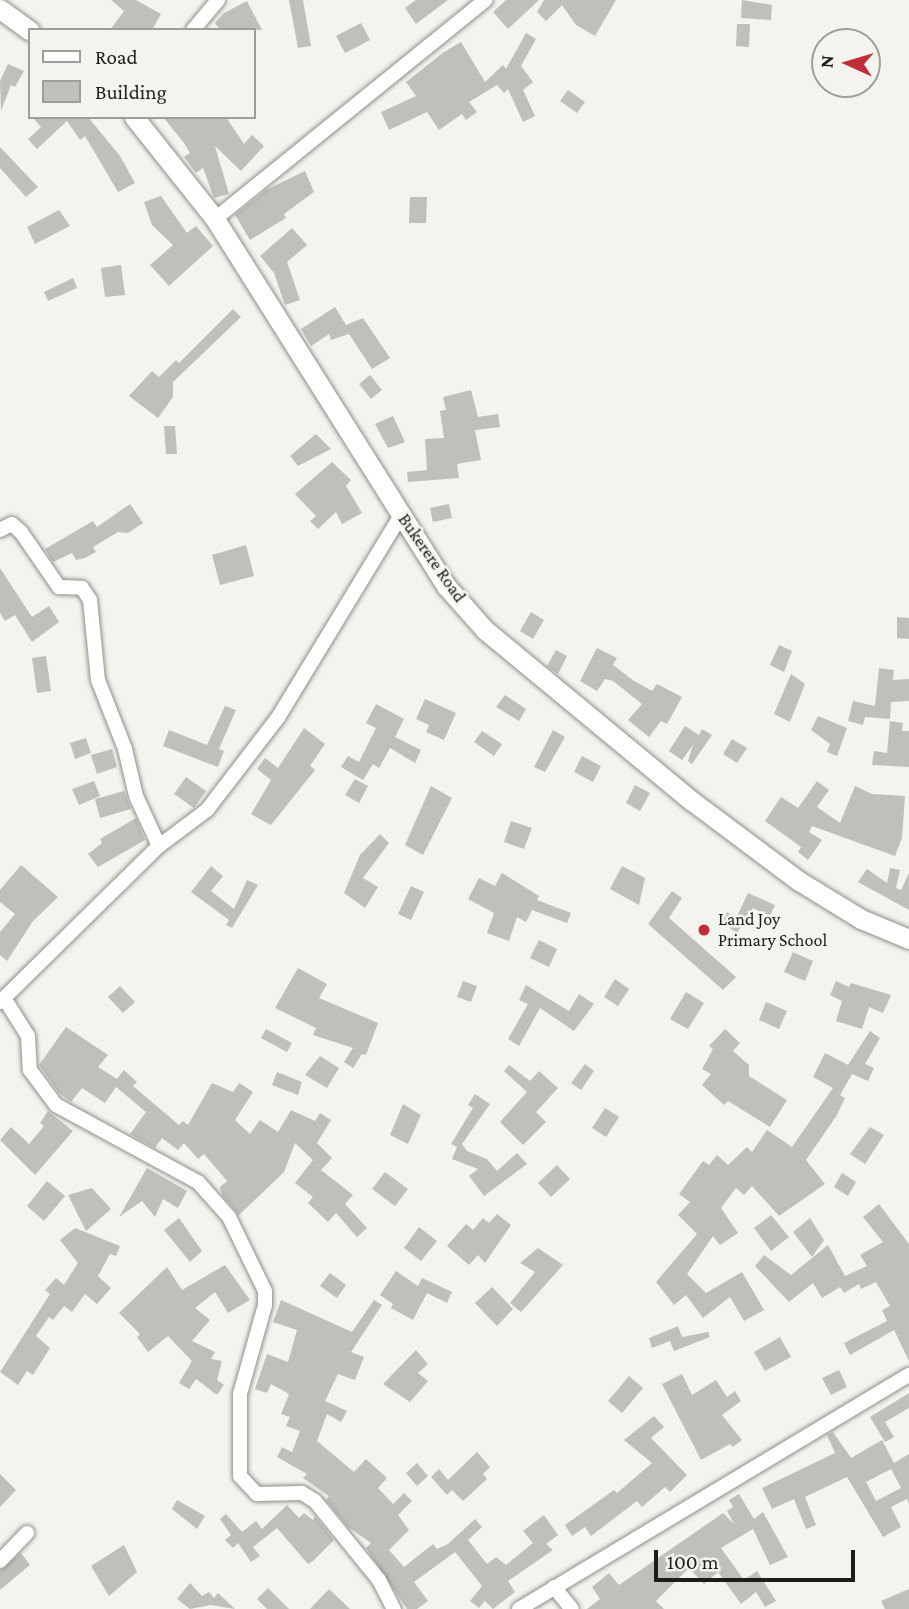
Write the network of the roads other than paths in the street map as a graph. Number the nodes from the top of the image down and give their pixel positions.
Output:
1 (218, 0) edge
2 (485, 0) edge
3 (0, 9) edge
4 (195, 28) edge
5 (28, 30) edge
6 (136, 119) edge
7 (215, 219) junction
8 (401, 515) junction
9 (0, 530) edge
10 (159, 846) junction
11 (909, 939) edge
12 (2, 1000) edge
13 (908, 1383) edge
14 (27, 1533) dead end
15 (0, 1561) edge
16 (554, 1587) junction
17 (394, 1609) edge
18 (519, 1609) edge
19 (572, 1609) edge

1 - 4 street
2 - 7 street
3 - 5 street
6 - 7 street, Bukerere Road
7 - 8 street, Bukerere Road
8 - 10 street
8 - 11 street, Bukerere Road
9 - 10 street
10 - 12 street
12 - 17 street
13 - 16 street
14 - 15 street
16 - 18 street
16 - 19 street

